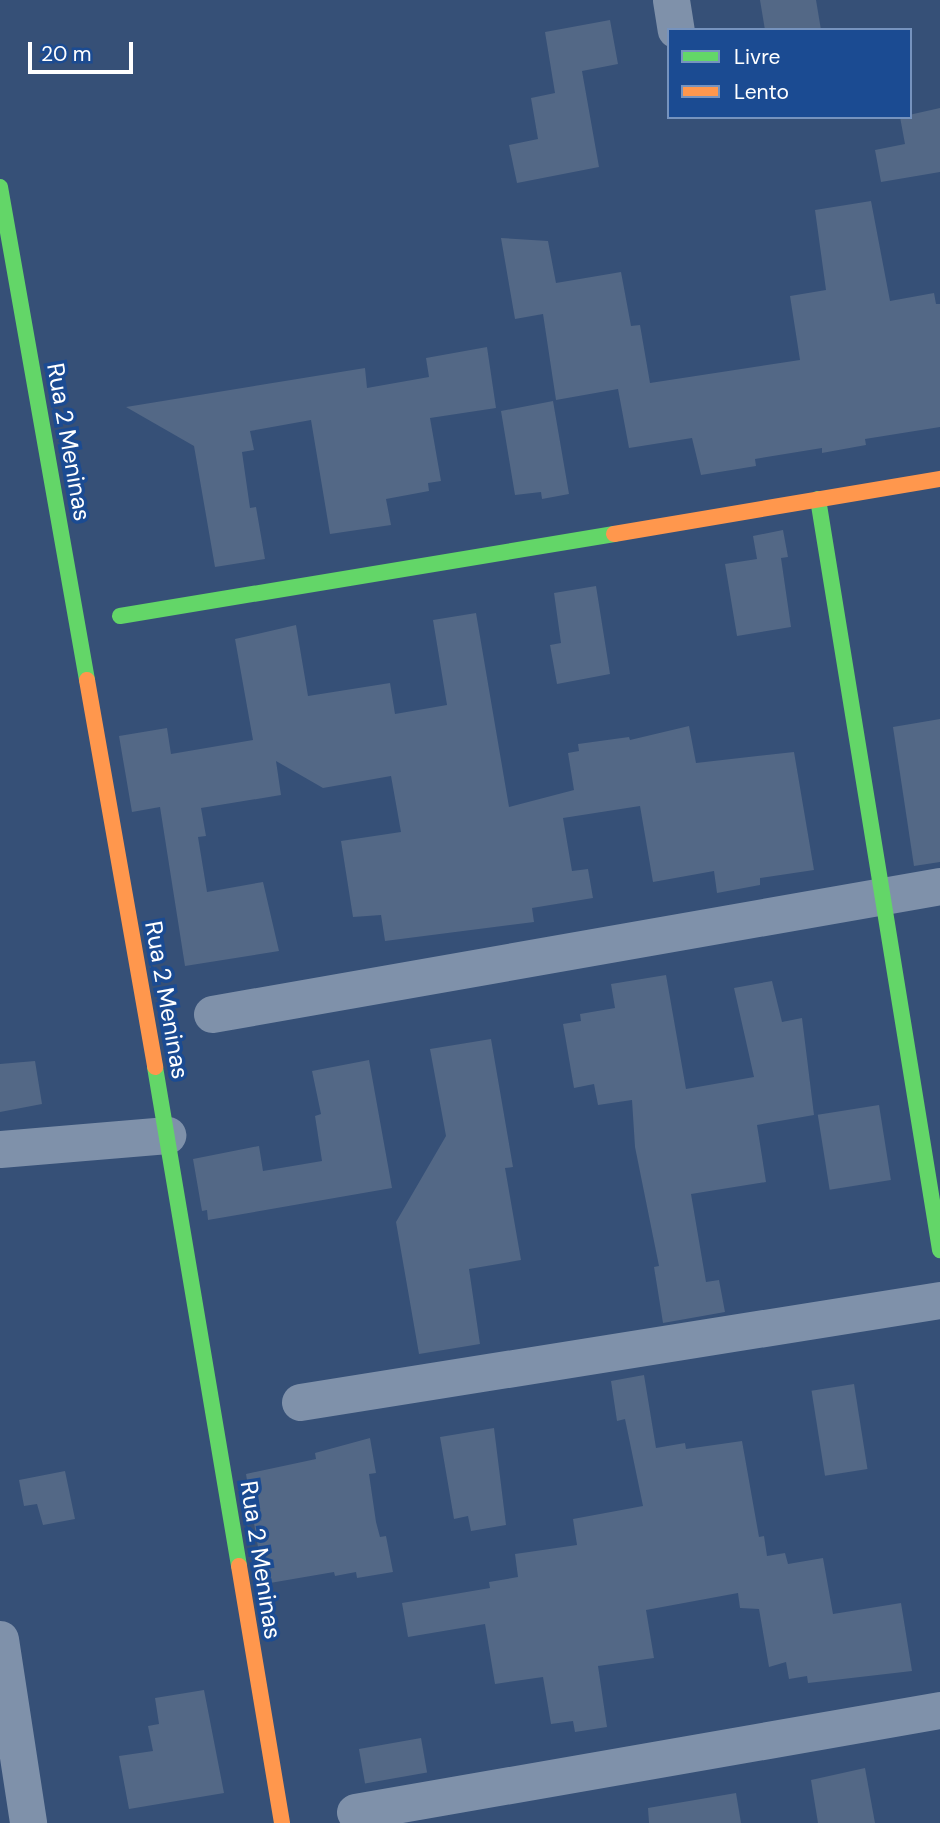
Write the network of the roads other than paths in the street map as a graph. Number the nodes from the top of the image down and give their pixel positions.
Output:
1 (671, 0) edge
2 (676, 28) edge
3 (0, 187) edge
4 (940, 479) edge
5 (818, 499) junction
6 (120, 616) dead end
7 (940, 886) edge
8 (880, 895) junction
9 (212, 1014) dead end
10 (167, 1135) junction
11 (0, 1149) edge
12 (940, 1250) edge
13 (940, 1300) edge
14 (300, 1402) dead end
15 (0, 1639) edge
16 (940, 1710) edge
17 (355, 1812) dead end
18 (28, 1823) edge
19 (282, 1823) edge

1 - 2 street
3 - 10 street, Rua 2 Meninas
4 - 5 street
5 - 6 street
5 - 8 street
7 - 8 street
8 - 9 street
8 - 12 street
10 - 11 street
10 - 19 street, Rua 2 Meninas
13 - 14 street
15 - 18 street
16 - 17 street

